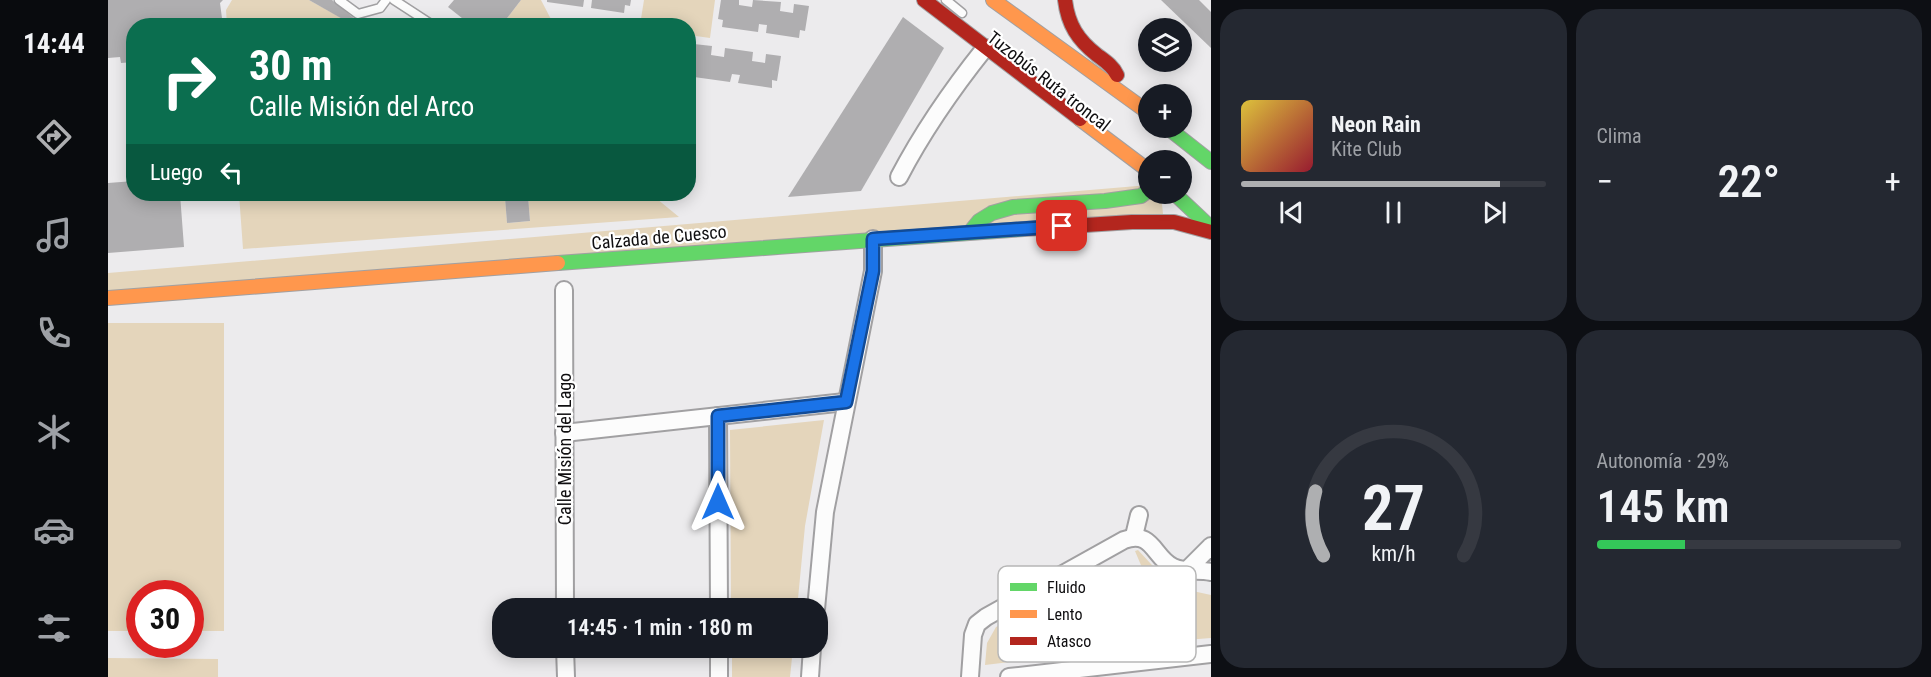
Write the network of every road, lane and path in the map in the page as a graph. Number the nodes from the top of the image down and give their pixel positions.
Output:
1 (339, 0) edge
2 (386, 0) edge
3 (394, 0) edge
4 (924, 0) edge
5 (946, 0) edge
6 (993, 0) edge
7 (1020, 0) edge
8 (1065, 0) edge
9 (422, 18) edge
10 (1009, 19) junction
11 (972, 21) dead end
12 (990, 43) junction
13 (1127, 97) junction
14 (1138, 109) edge
15 (1173, 138) edge
16 (1184, 149) junction
17 (1138, 162) edge
18 (1211, 162) edge
19 (1211, 173) edge
20 (898, 177) dead end
21 (1138, 196) edge
22 (1185, 204) edge
23 (1211, 230) edge
24 (970, 232) junction
25 (873, 239) junction
26 (564, 290) dead end
27 (108, 298) edge
28 (846, 402) junction
29 (718, 416) junction
30 (564, 433) junction
31 (1139, 515) dead end
32 (1134, 536) junction
33 (1211, 546) edge
34 (1077, 566) edge
35 (1171, 566) edge
36 (1191, 566) edge
37 (1196, 570) edge
38 (1211, 572) edge
39 (565, 598) edge
40 (719, 598) edge
41 (817, 598) edge
42 (998, 609) edge
43 (1211, 654) edge
44 (1196, 656) edge
45 (566, 658) edge
46 (719, 658) edge
47 (811, 658) edge
48 (1141, 662) edge
49 (566, 677) edge
50 (719, 677) edge
51 (810, 677) edge
52 (970, 677) edge
53 (1009, 677) edge

1 - 2 lane
3 - 9 lane
4 - 12 street
5 - 11 lane, Tuzobús Ruta troncal
6 - 10 street
7 - 10 street
8 - 13 street
10 - 13 street
12 - 17 street
12 - 20 street
13 - 14 street
15 - 16 street
16 - 18 street
16 - 19 lane
21 - 24 street
22 - 23 street
23 - 24 street, Calzada de Cuesco
24 - 25 street, Calzada de Cuesco
25 - 27 street, Calzada de Cuesco
25 - 28 street
26 - 30 street, Calle Misión del Lago
28 - 29 street
28 - 41 street
29 - 30 street
29 - 40 street
30 - 39 street, Calle Misión del Lago
31 - 32 street
32 - 34 street
32 - 35 street
33 - 36 street
37 - 38 street
42 - 52 street
43 - 44 street
45 - 49 street
46 - 50 street
47 - 51 street
48 - 53 street

